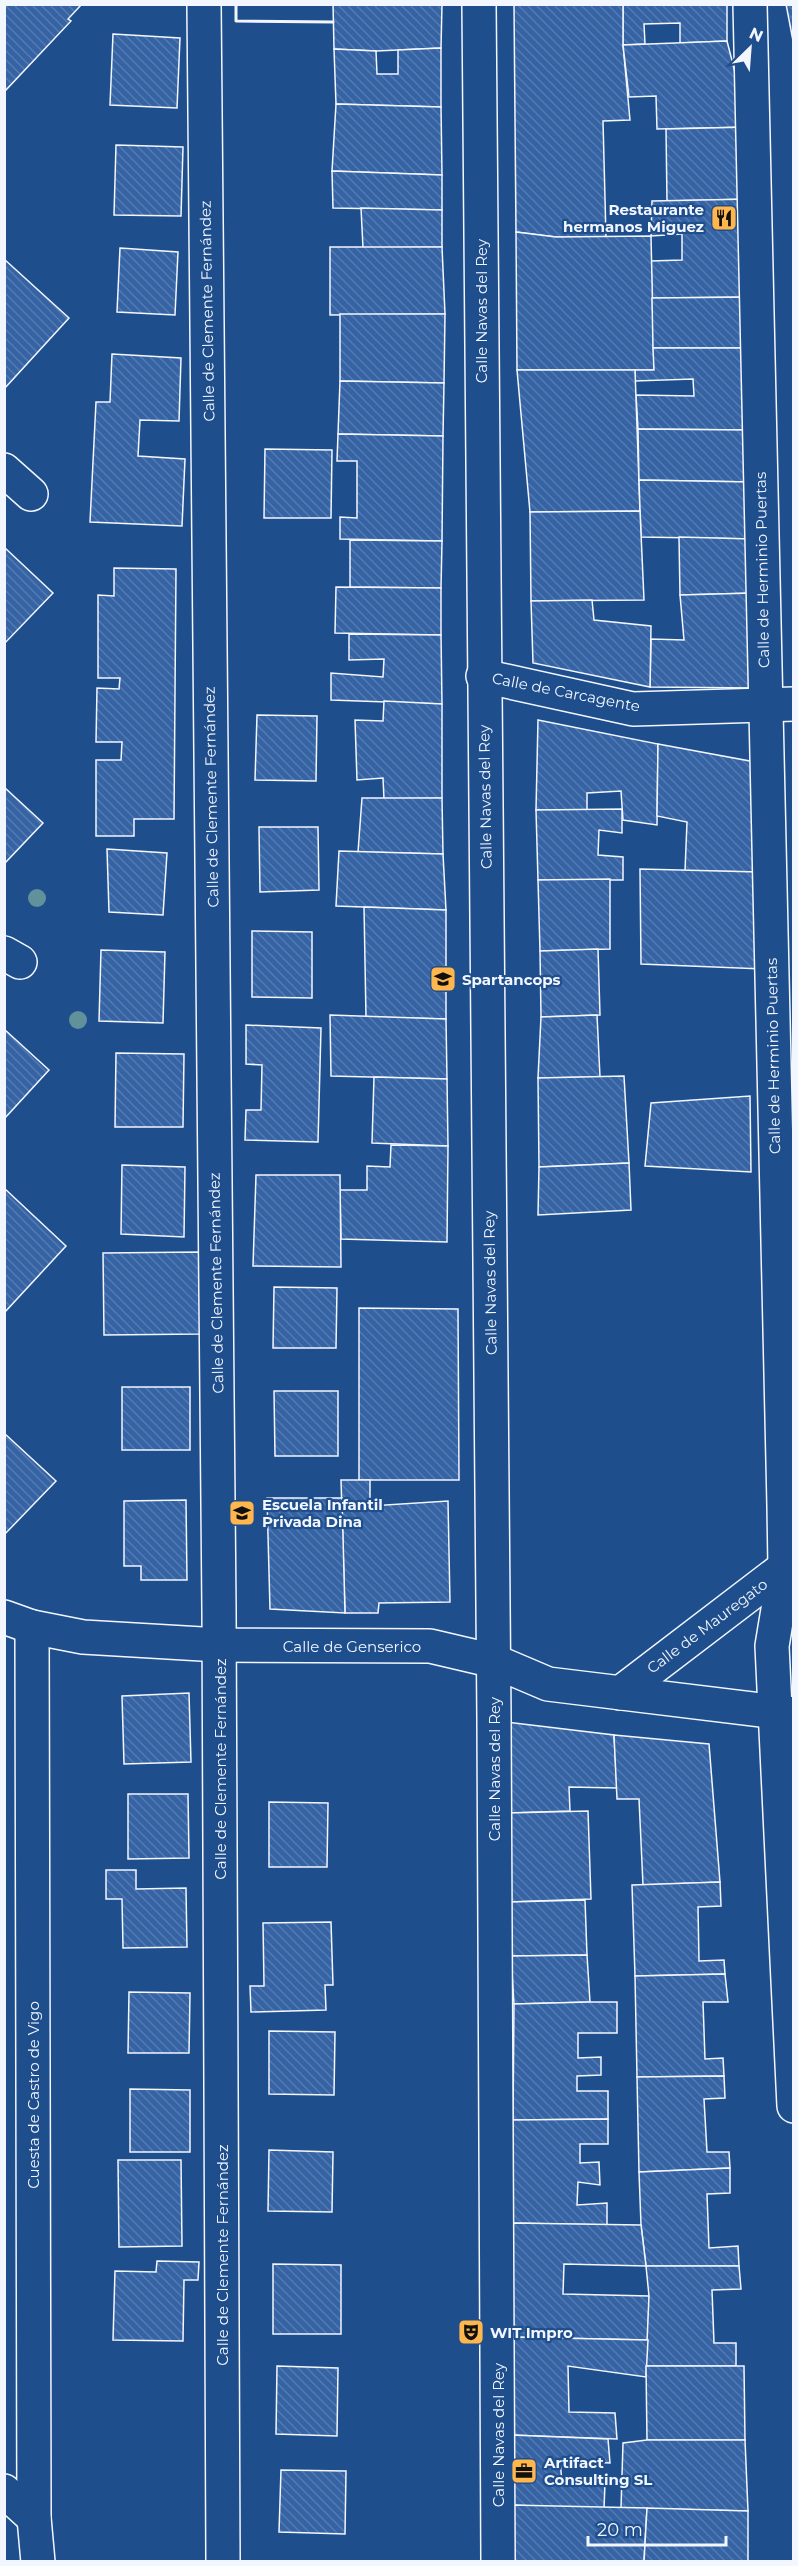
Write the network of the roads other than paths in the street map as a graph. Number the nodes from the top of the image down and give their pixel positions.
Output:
1 (204, 4) edge
2 (479, 4) edge
3 (750, 4) edge
4 (4, 470) edge
5 (31, 494) dead end
6 (483, 676) junction
7 (779, 705) edge
8 (789, 1564) edge
9 (18, 1622) edge
10 (219, 1645) junction
11 (494, 1661) junction
12 (620, 1693) junction
13 (785, 1713) edge
14 (794, 2106) edge
15 (4, 2491) edge
16 (34, 2518) junction
17 (38, 2562) edge
18 (224, 2562) edge
19 (498, 2562) edge

1 - 10 street, Calle de Clemente Fernández
2 - 6 street, Calle Navas del Rey
3 - 7 street, Calle de Herminio Puertas
4 - 5 street
6 - 7 street, Calle de Carcagente
6 - 11 street, Calle Navas del Rey
7 - 8 street, Calle de Herminio Puertas
8 - 12 street, Calle de Mauregato
8 - 13 street, Calle de Herminio Puertas
9 - 10 street, Calle de Genserico
9 - 16 street, Cuesta de Castro de Vigo
10 - 11 street, Calle de Genserico
10 - 18 street, Calle de Clemente Fernández
11 - 12 street, Calle de Genserico
11 - 19 street, Calle Navas del Rey
12 - 13 street, Calle de Genserico
13 - 14 street, Calle de Herminio Puertas
15 - 16 street
16 - 17 street, Cuesta de Castro de Vigo

